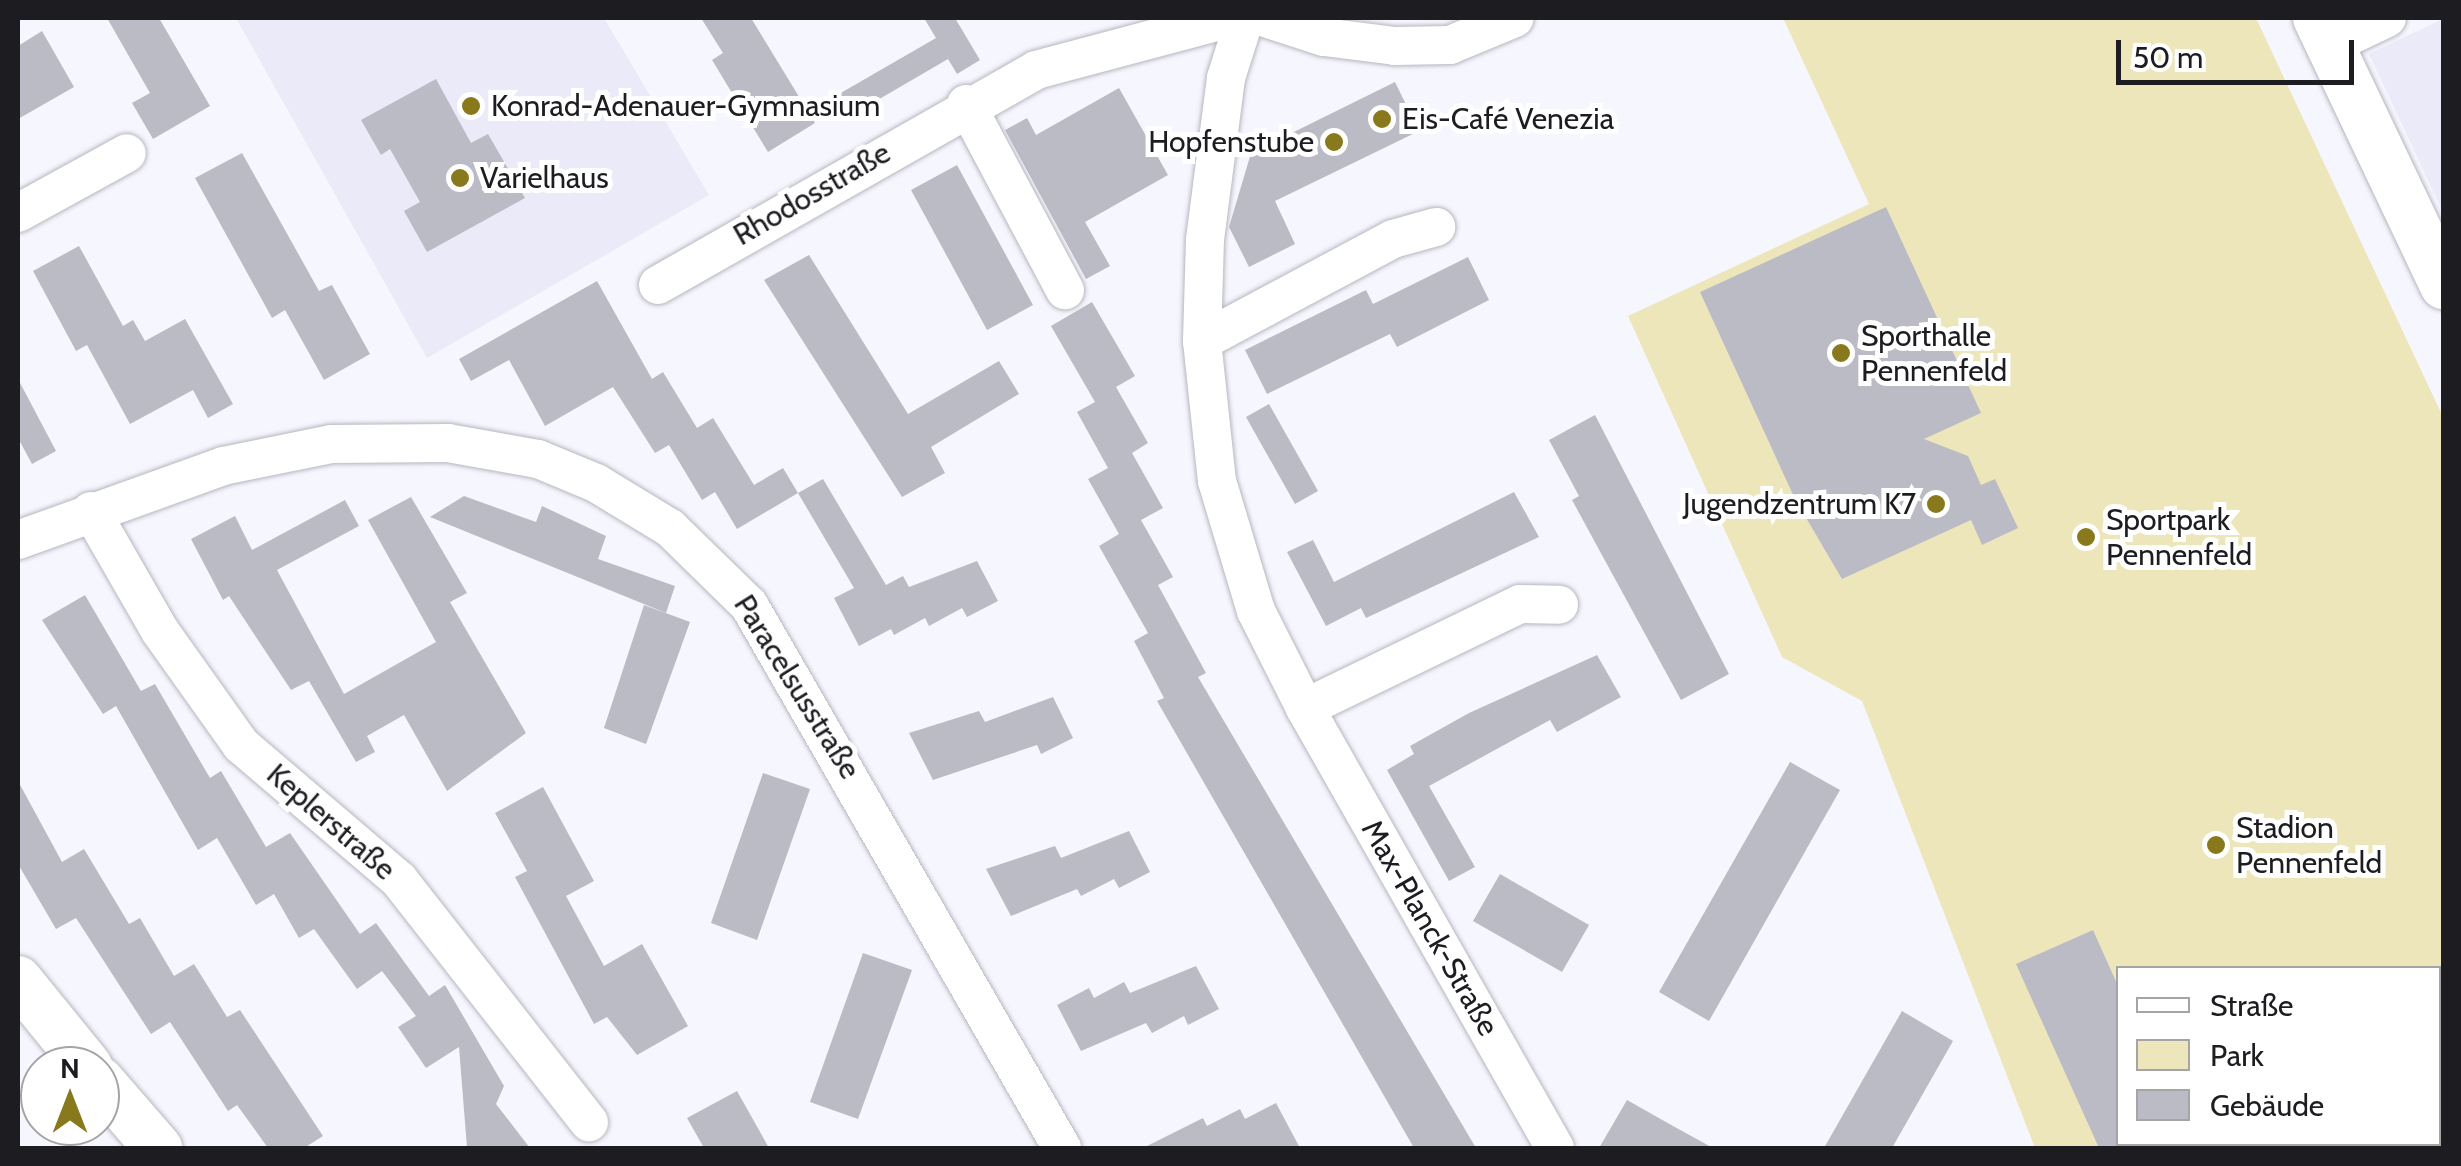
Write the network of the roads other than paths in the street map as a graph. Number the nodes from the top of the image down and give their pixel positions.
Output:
1 (1231, 18) edge
2 (1245, 18) edge
3 (1264, 18) edge
4 (1515, 18) edge
5 (2388, 18) edge
6 (2323, 31) edge
7 (966, 104) junction
8 (127, 152) dead end
9 (18, 213) edge
10 (1436, 227) dead end
11 (658, 284) dead end
12 (2444, 284) edge
13 (1064, 290) dead end
14 (1202, 341) junction
15 (90, 510) junction
16 (18, 540) edge
17 (1559, 605) dead end
18 (1305, 708) junction
19 (18, 980) edge
20 (72, 1046) edge
21 (120, 1104) edge
22 (589, 1122) dead end
23 (158, 1148) edge
24 (1062, 1148) edge
25 (1554, 1148) edge

1 - 7 street, Rhodosstraße
2 - 14 street, Max-Planck-Straße
3 - 4 street
5 - 6 street
6 - 12 street
7 - 11 street, Rhodosstraße
7 - 13 street
8 - 9 street
10 - 14 street
14 - 18 street, Max-Planck-Straße
15 - 16 street, Paracelsusstraße
15 - 22 street, Keplerstraße
15 - 24 street, Paracelsusstraße
17 - 18 street
18 - 25 street, Max-Planck-Straße
19 - 20 street
21 - 23 street

